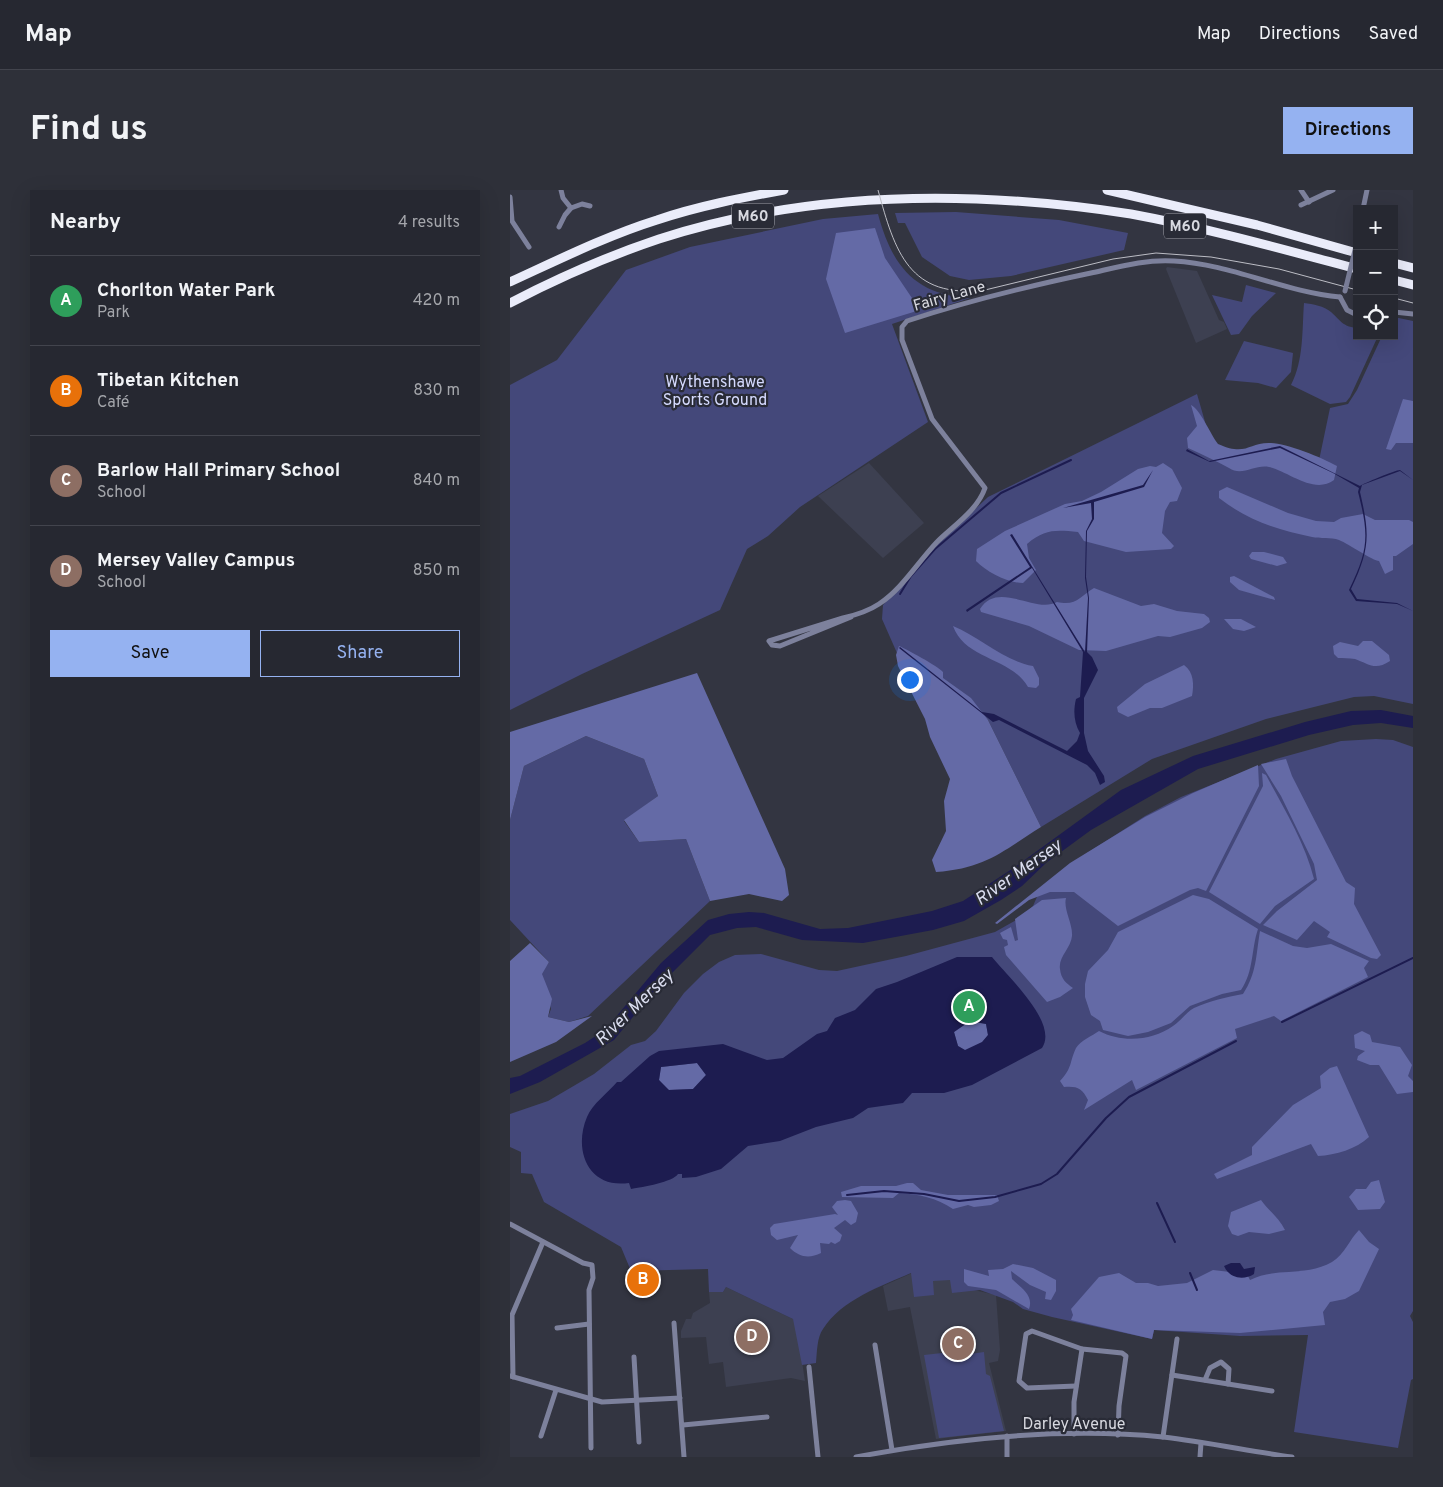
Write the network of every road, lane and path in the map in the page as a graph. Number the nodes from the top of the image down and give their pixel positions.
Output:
1 (561, 190) edge
2 (784, 190) edge
3 (1107, 190) edge
4 (1301, 190) edge
5 (1333, 190) edge
6 (1367, 190) edge
7 (510, 197) edge
8 (1310, 202) junction
9 (1301, 205) dead end
10 (1364, 205) edge
11 (590, 206) dead end
12 (571, 208) junction
13 (559, 227) dead end
14 (529, 247) dead end
15 (1355, 250) edge
16 (1353, 252) edge
17 (1398, 264) edge
18 (1353, 268) edge
19 (1413, 268) edge
20 (1398, 281) edge
21 (510, 282) edge
22 (1413, 285) edge
23 (1340, 296) junction
24 (510, 302) edge
25 (1398, 312) edge
26 (1353, 313) edge
27 (1413, 314) edge
28 (770, 640) dead end
29 (510, 1224) edge
30 (544, 1242) junction
31 (511, 1315) edge
32 (674, 1323) dead end
33 (590, 1324) junction
34 (557, 1328) dead end
35 (1177, 1338) dead end
36 (875, 1345) dead end
37 (1082, 1349) junction
38 (634, 1357) dead end
39 (809, 1367) dead end
40 (1172, 1375) junction
41 (511, 1377) edge
42 (1205, 1380) junction
43 (1228, 1384) junction
44 (1076, 1386) junction
45 (556, 1390) junction
46 (1272, 1391) dead end
47 (680, 1398) junction
48 (591, 1399) junction
49 (636, 1400) junction
50 (767, 1417) dead end
51 (682, 1425) junction
52 (1074, 1434) junction
53 (1118, 1435) junction
54 (541, 1436) dead end
55 (1007, 1436) junction
56 (1163, 1437) junction
57 (639, 1442) dead end
58 (1201, 1443) junction
59 (591, 1448) dead end
60 (892, 1450) junction
61 (684, 1457) edge
62 (818, 1457) edge
63 (856, 1457) edge
64 (1007, 1457) edge
65 (1200, 1457) edge
66 (1292, 1457) edge

1 - 12 street
2 - 21 highway, M60
3 - 16 highway, M60
4 - 8 street
5 - 8 street
6 - 10 street
7 - 14 street
8 - 9 street
11 - 12 street
12 - 13 street
15 - 23 street, bridge
17 - 19 highway
18 - 24 highway, M60
20 - 22 highway
23 - 26 street
23 - 28 street, Fairy Lane
25 - 27 street
29 - 30 street
30 - 31 street
30 - 33 street
31 - 41 street
32 - 47 street
33 - 34 street
33 - 48 street
35 - 40 street
36 - 60 street
37 - 44 street
37 - 44 street
37 - 53 street
38 - 49 street
39 - 62 street
40 - 42 street
40 - 56 street
41 - 45 street
42 - 43 street
42 - 43 street
43 - 46 street
44 - 52 street
45 - 48 street
45 - 54 street
47 - 49 street
47 - 51 street
48 - 49 street
48 - 59 street
49 - 57 street
50 - 51 street
51 - 61 street
52 - 53 street, Darley Avenue
52 - 55 street, Darley Avenue
53 - 56 street, Darley Avenue
55 - 60 street, Darley Avenue
55 - 64 street
56 - 58 street, Darley Avenue
58 - 65 street
58 - 66 street, Darley Avenue
60 - 63 street, Darley Avenue

